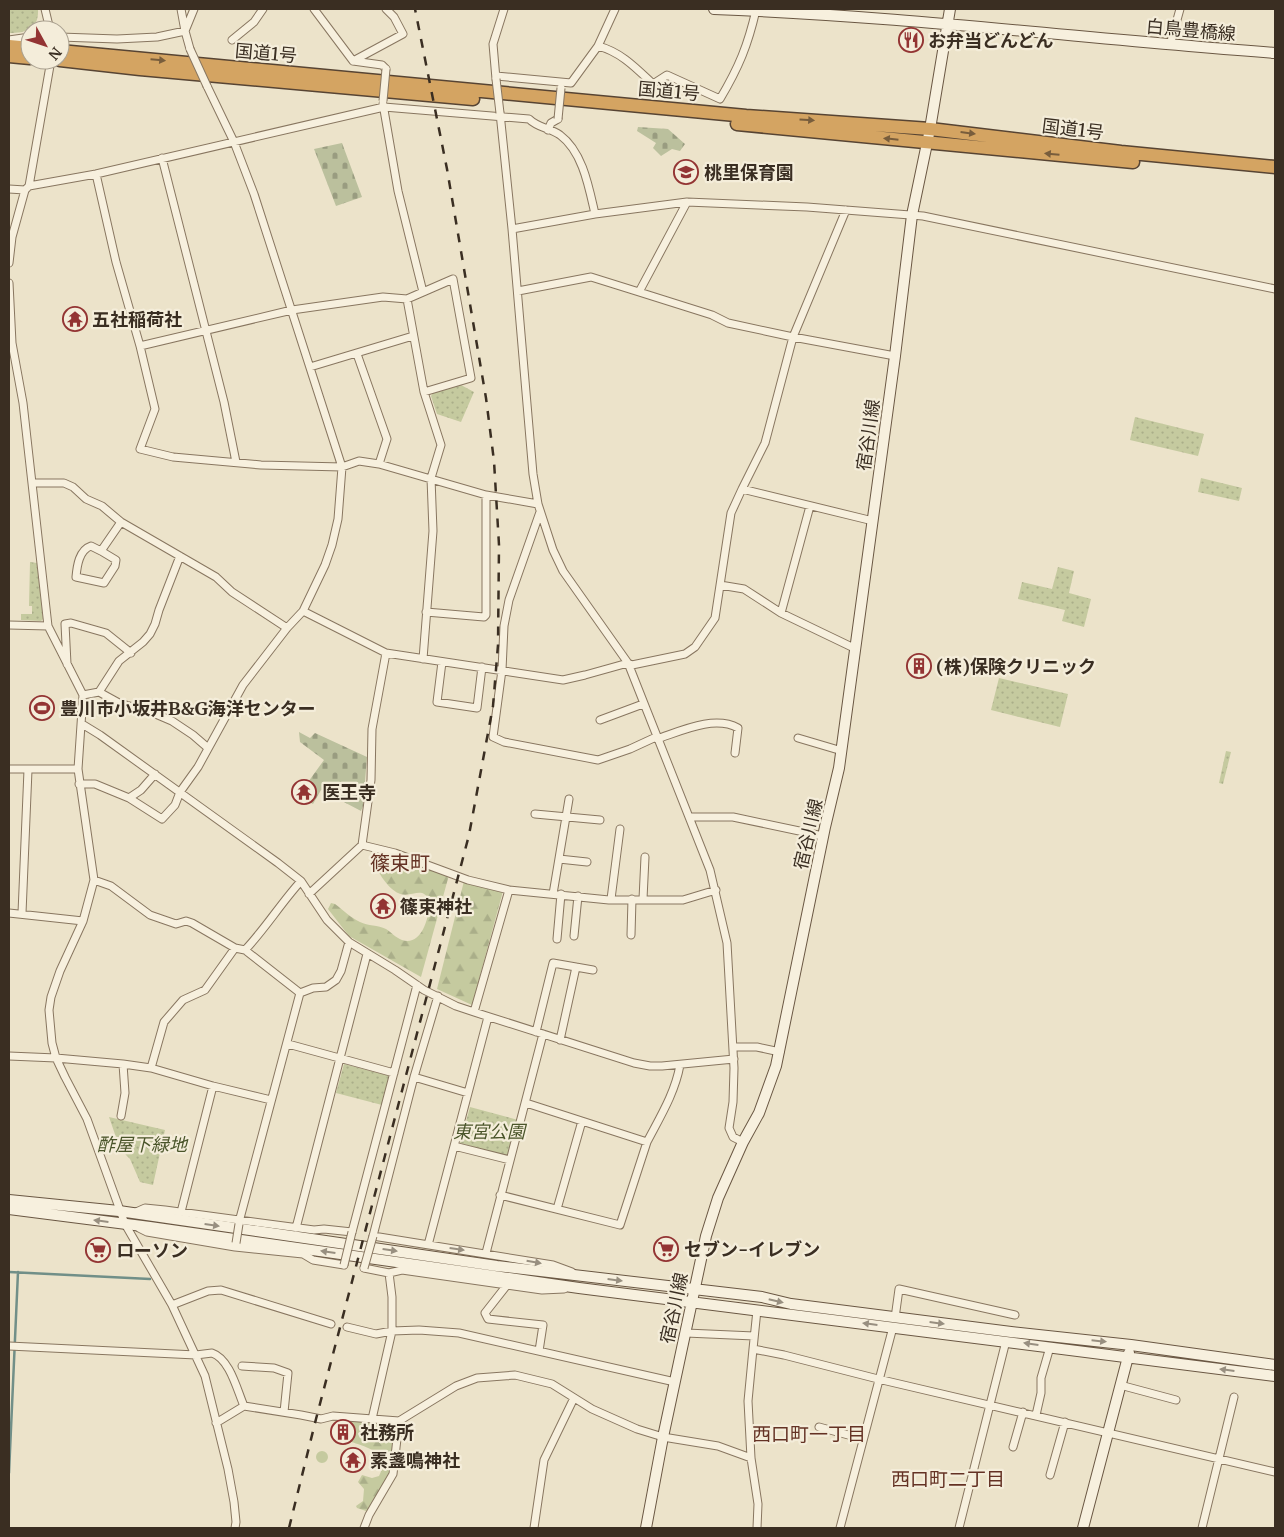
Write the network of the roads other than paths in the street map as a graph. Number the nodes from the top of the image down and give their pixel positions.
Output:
1 (181, 9) edge
2 (194, 9) edge
3 (263, 9) edge
4 (314, 9) edge
5 (386, 9) edge
6 (504, 9) edge
7 (615, 9) edge
8 (714, 9) edge
9 (950, 9) edge
10 (1180, 9) edge
11 (756, 10) edge
12 (947, 25) junction
13 (185, 31) junction
14 (70, 37) edge
15 (232, 40) dead end
16 (1170, 45) junction
17 (598, 46) junction
18 (70, 52) edge
19 (1275, 53) edge
20 (70, 61) edge
21 (353, 61) junction
22 (49, 70) edge
23 (496, 77) junction
24 (561, 86) junction
25 (383, 104) junction
26 (500, 115) junction
27 (930, 129) junction
28 (548, 130) junction
29 (234, 142) junction
30 (926, 143) junction
31 (162, 158) junction
32 (1275, 166) edge
33 (96, 174) junction
34 (1275, 175) edge
35 (27, 188) junction
36 (9, 190) edge
37 (687, 202) junction
38 (846, 210) junction
39 (595, 214) junction
40 (912, 215) junction
41 (512, 229) junction
42 (9, 263) edge
43 (9, 283) edge
44 (1275, 290) edge
45 (518, 291) junction
46 (423, 292) junction
47 (639, 292) junction
48 (407, 299) junction
49 (292, 310) junction
50 (205, 331) junction
51 (10, 335) edge
52 (413, 336) junction
53 (793, 337) junction
54 (140, 346) junction
55 (357, 354) junction
56 (895, 356) junction
57 (310, 367) junction
58 (424, 392) junction
59 (236, 462) junction
60 (379, 464) junction
61 (342, 467) junction
62 (432, 478) junction
63 (32, 483) junction
64 (742, 489) junction
65 (486, 495) junction
66 (810, 506) junction
67 (539, 508) junction
68 (873, 521) junction
69 (121, 522) junction
70 (101, 551) junction
71 (180, 556) junction
72 (720, 585) junction
73 (303, 611) junction
74 (426, 612) junction
75 (781, 612) junction
76 (9, 625) edge
77 (48, 626) junction
78 (287, 628) junction
79 (856, 649) junction
80 (131, 653) junction
81 (386, 654) junction
82 (423, 660) junction
83 (442, 662) junction
84 (628, 663) junction
85 (67, 665) junction
86 (482, 667) junction
87 (502, 670) junction
88 (99, 692) junction
89 (83, 695) junction
90 (643, 704) junction
91 (600, 720) dead end
92 (82, 724) junction
93 (657, 738) junction
94 (798, 738) dead end
95 (208, 748) junction
96 (842, 750) junction
97 (735, 753) dead end
98 (9, 769) edge
99 (78, 769) junction
100 (28, 770) junction
101 (155, 774) junction
102 (79, 784) junction
103 (180, 792) junction
104 (128, 798) junction
105 (569, 799) dead end
106 (535, 814) dead end
107 (566, 817) junction
108 (690, 817) junction
109 (600, 820) dead end
110 (620, 829) dead end
111 (824, 836) junction
112 (362, 845) junction
113 (645, 857) dead end
114 (559, 859) junction
115 (587, 862) dead end
116 (94, 880) junction
117 (301, 882) junction
118 (509, 890) junction
119 (716, 890) junction
120 (310, 894) junction
121 (553, 894) junction
122 (561, 894) junction
123 (578, 896) junction
124 (611, 899) junction
125 (632, 899) junction
126 (643, 899) junction
127 (9, 913) edge
128 (22, 914) junction
129 (83, 921) junction
130 (631, 935) dead end
131 (574, 936) dead end
132 (557, 939) dead end
133 (349, 942) junction
134 (235, 948) junction
135 (245, 950) junction
136 (367, 954) junction
137 (576, 967) junction
138 (593, 970) dead end
139 (417, 985) junction
140 (300, 993) junction
141 (438, 996) junction
142 (474, 1012) junction
143 (488, 1017) junction
144 (539, 1033) junction
145 (560, 1040) junction
146 (288, 1044) junction
147 (733, 1047) junction
148 (780, 1052) junction
149 (9, 1056) edge
150 (56, 1058) junction
151 (340, 1058) junction
152 (734, 1059) junction
153 (123, 1064) junction
154 (680, 1065) junction
155 (150, 1068) junction
156 (394, 1073) junction
157 (414, 1077) junction
158 (213, 1086) junction
159 (468, 1093) junction
160 (271, 1100) junction
161 (526, 1103) junction
162 (121, 1116) dead end
163 (582, 1121) junction
164 (647, 1142) junction
165 (743, 1142) junction
166 (454, 1146) junction
167 (510, 1160) junction
168 (500, 1196) junction
169 (9, 1200) edge
170 (9, 1209) edge
171 (557, 1209) junction
172 (119, 1211) junction
173 (181, 1212) junction
174 (133, 1213) junction
175 (239, 1222) junction
176 (130, 1224) junction
177 (296, 1228) junction
178 (352, 1232) junction
179 (373, 1236) junction
180 (235, 1245) junction
181 (428, 1245) junction
182 (486, 1253) junction
183 (389, 1273) junction
184 (583, 1276) junction
185 (507, 1285) junction
186 (579, 1288) junction
187 (696, 1289) junction
188 (693, 1302) junction
189 (172, 1305) junction
190 (757, 1310) junction
191 (1014, 1315) dead end
192 (894, 1323) junction
193 (331, 1324) dead end
194 (347, 1327) dead end
195 (392, 1331) junction
196 (686, 1333) junction
197 (754, 1336) junction
198 (1006, 1341) junction
199 (1131, 1345) junction
200 (9, 1346) edge
201 (1050, 1347) junction
202 (754, 1349) junction
203 (539, 1351) junction
204 (196, 1355) junction
205 (1128, 1358) junction
206 (1275, 1365) edge
207 (242, 1366) dead end
208 (1275, 1376) edge
209 (878, 1379) junction
210 (675, 1382) junction
211 (1120, 1385) junction
212 (1234, 1397) dead end
213 (574, 1398) junction
214 (1176, 1400) dead end
215 (989, 1404) junction
216 (244, 1406) junction
217 (284, 1412) junction
218 (1023, 1412) junction
219 (1036, 1415) junction
220 (372, 1419) junction
221 (399, 1421) junction
222 (1065, 1422) junction
223 (216, 1423) junction
224 (819, 1427) dead end
225 (1108, 1433) junction
226 (663, 1437) junction
227 (863, 1439) junction
228 (1013, 1447) dead end
229 (751, 1458) junction
230 (1219, 1459) junction
231 (1275, 1472) edge
232 (1050, 1475) dead end
233 (235, 1528) edge
234 (364, 1528) edge
235 (534, 1528) edge
236 (646, 1528) edge
237 (757, 1528) edge
238 (840, 1528) edge
239 (959, 1528) edge
240 (1083, 1528) edge
241 (1202, 1528) edge

1 - 13 street
2 - 13 street
3 - 15 street
4 - 21 street
5 - 21 street
6 - 23 street
7 - 17 street
8 - 11 street, 白鳥豊橋線
9 - 12 street, 宿谷川線
10 - 16 street
11 - 12 street, 白鳥豊橋線
11 - 17 street
12 - 16 street, 白鳥豊橋線
12 - 27 street, 宿谷川線
13 - 14 street
13 - 29 street, bridge
16 - 19 street, 白鳥豊橋線
17 - 24 street
18 -> 27 highway, 国道1号
30 -> 20 highway, 国道1号
21 - 25 street, bridge
22 - 35 street
23 - 24 street
23 - 26 street, bridge
24 - 28 street, bridge
25 - 26 street
25 - 29 street
25 - 46 street
26 - 28 street
26 - 41 street
27 - 30 street, 宿谷川線
27 -> 32 highway, 国道1号
28 - 39 street
29 - 31 street
29 - 49 street
34 -> 30 highway, 国道1号
30 - 40 street, 宿谷川線
31 - 33 street
31 - 50 street
33 - 35 street
33 - 54 street
35 - 36 street
35 - 42 street
37 - 38 street
37 - 39 street
37 - 47 street
38 - 40 street
38 - 53 street
39 - 41 street
40 - 44 street
40 - 56 street, 宿谷川線
41 - 45 street
43 - 51 street
45 - 47 street
45 - 67 street
46 - 48 street
46 - 58 street
47 - 53 street
48 - 49 street
48 - 52 street
49 - 50 street
49 - 57 street
50 - 54 street
50 - 59 street
51 - 63 street
52 - 55 street
52 - 58 street
53 - 56 street
53 - 64 street
54 - 59 street
55 - 57 street
55 - 60 street
56 - 68 street, 宿谷川線
57 - 61 street
58 - 62 street
59 - 61 street
60 - 61 street
60 - 62 street
61 - 73 street
62 - 65 street
62 - 74 street
63 - 69 street
63 - 77 street
64 - 66 street
64 - 72 street
65 - 67 street
65 - 74 street
66 - 68 street
66 - 75 street
67 - 84 street
67 - 87 street
68 - 79 street, 宿谷川線
69 - 70 street
69 - 71 street
70 - 70 street
71 - 78 street
71 - 80 street
72 - 75 street
72 - 84 street
73 - 78 street
73 - 81 street
74 - 82 street
75 - 79 street
76 - 77 street
77 - 85 street
78 - 95 street
79 - 96 street, 宿谷川線
80 - 85 street
80 - 88 street
81 - 82 street
81 - 112 street
82 - 83 street
83 - 86 street
83 - 86 street
84 - 87 street
84 - 90 street
85 - 89 street
86 - 87 street
87 - 93 street
88 - 89 street
88 - 95 street
89 - 92 street
90 - 91 street
90 - 93 street
92 - 99 street
92 - 101 street
93 - 97 street
93 - 108 street
94 - 96 street
95 - 103 street
96 - 111 street, 宿谷川線
98 - 100 street
99 - 100 street
99 - 102 street
100 - 128 street
101 - 103 street
101 - 104 street
102 - 104 street
102 - 116 street
103 - 104 street
103 - 117 street
105 - 107 street
106 - 107 street
107 - 109 street
107 - 114 street
108 - 111 street
108 - 119 street
110 - 124 street
111 - 148 street, 宿谷川線
112 - 118 street
112 - 120 street
113 - 126 street
114 - 115 street
114 - 121 street
116 - 129 street
116 - 134 street
117 - 120 street
117 - 135 street
118 - 121 street
118 - 142 street
119 - 126 street
119 - 147 street
120 - 133 street
121 - 122 street
122 - 123 street
122 - 132 street
123 - 124 street
123 - 131 street
124 - 125 street
125 - 126 street
125 - 130 street
127 - 128 street
128 - 129 street
129 - 150 street
133 - 136 street
133 - 140 street
134 - 135 street
134 - 155 street
135 - 140 street
136 - 139 street
136 - 151 street
137 - 138 street
137 - 144 street
137 - 145 street
139 - 141 street
139 - 156 street
140 - 146 street
141 - 142 street
141 - 157 street
142 - 143 street
143 - 144 street
143 - 159 street
144 - 145 street
144 - 161 street
145 - 154 street
146 - 151 street
146 - 160 street
147 - 148 street
147 - 152 street
148 - 165 street, 宿谷川線
149 - 150 street
150 - 153 street
150 - 172 street
151 - 156 street
151 - 177 street
152 - 154 street
152 - 165 street
153 - 155 street
153 - 162 street
154 - 164 street
155 - 158 street
156 - 178 street
157 - 159 street
157 - 179 street
158 - 160 street
158 - 173 street
159 - 166 street
160 - 175 street
161 - 163 street
161 - 167 street
163 - 164 street
163 - 171 street
164 - 171 street
165 - 187 street, 宿谷川線
166 - 167 street
166 - 181 street
167 - 168 street
168 - 171 street
168 - 182 street
169 - 172 street
176 -> 170 street
172 - 174 street
172 - 176 street
173 - 174 street
173 - 175 street
174 -> 184 street
175 - 177 street
175 - 180 street, bridge
176 - 180 street
186 -> 176 street
176 - 189 street
177 - 178 street
178 - 180 street, bridge
179 - 181 street
179 - 183 street, bridge
181 -> 182 street
182 -> 184 street
183 - 185 street
183 - 195 street
184 -> 187 street
185 - 186 street
185 - 203 street
186 - 188 street
187 - 188 street, 宿谷川線
187 -> 192 street
188 - 190 street
188 - 196 street, 宿谷川線
189 - 193 street
189 - 204 street
192 -> 190 street
190 - 197 street
191 - 192 street
192 - 198 street
192 -> 199 street
192 - 209 street
194 - 195 street
195 - 203 street
195 - 220 street
196 - 197 street
196 - 210 street, 宿谷川線
197 - 202 street
201 -> 198 street
198 - 215 street
199 - 205 street
199 - 206 street
200 - 204 street
201 - 205 street
201 - 219 street
202 - 209 street
202 - 229 street
203 - 210 street
204 - 216 street
204 - 223 street
208 -> 205 street
205 - 211 street
207 - 217 street
209 - 215 street
209 - 227 street
210 - 226 street, 宿谷川線
211 - 214 street
211 - 225 street
212 - 230 street
213 - 221 street
213 - 226 street
213 - 235 street
215 - 218 street
215 - 239 street
216 - 217 street
216 - 223 street
217 - 220 street
218 - 219 street
218 - 228 street
219 - 222 street
220 - 221 street
221 - 234 street
222 - 225 street
222 - 232 street
223 - 233 street
224 - 227 street
225 - 230 street
225 - 240 street
226 - 229 street
226 - 236 street, 宿谷川線
227 - 238 street
229 - 237 street
230 - 231 street
230 - 241 street

